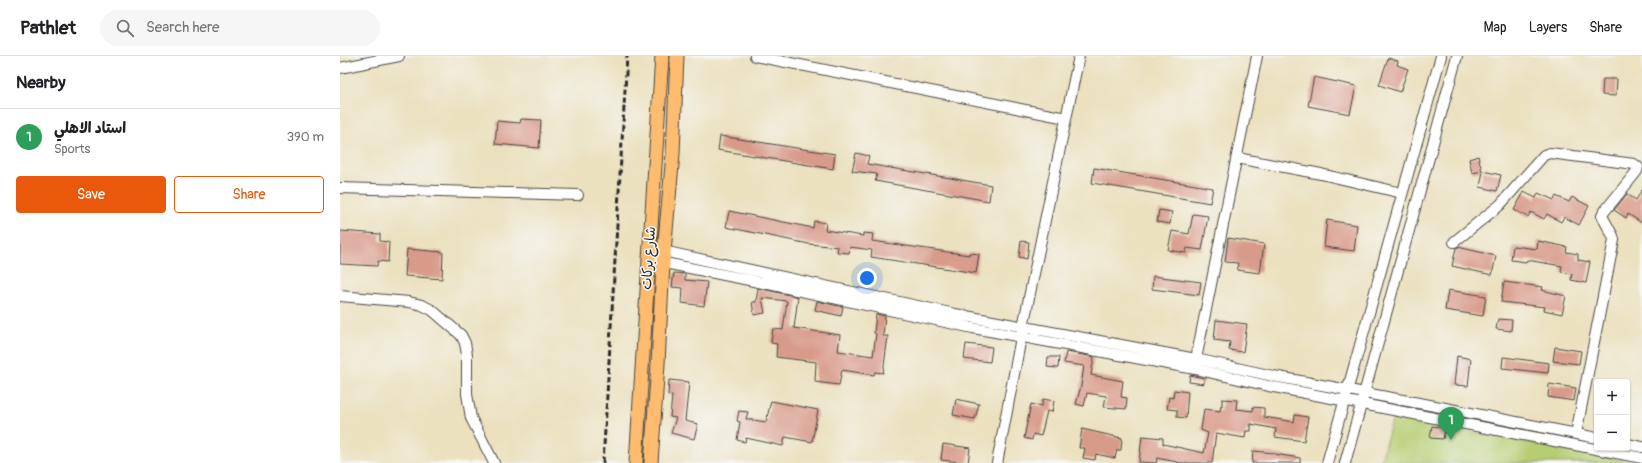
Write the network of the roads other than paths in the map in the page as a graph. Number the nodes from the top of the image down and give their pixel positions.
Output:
1 (399, 56) edge
2 (662, 56) edge
3 (677, 56) edge
4 (755, 56) edge
5 (1079, 56) edge
6 (1256, 56) edge
7 (1441, 56) edge
8 (1457, 56) edge
9 (340, 68) edge
10 (1066, 118) junction
11 (1236, 158) junction
12 (340, 188) edge
13 (1402, 193) junction
14 (578, 195) dead end
15 (1454, 242) dead end
16 (650, 254) junction
17 (664, 257) junction
18 (340, 296) edge
19 (1023, 327) junction
20 (1021, 338) junction
21 (1196, 359) junction
22 (1348, 389) junction
23 (1364, 392) junction
24 (1345, 400) junction
25 (1362, 403) junction
26 (1576, 434) junction
27 (1594, 437) edge
28 (1630, 445) edge
29 (1642, 447) edge
30 (1642, 458) edge
31 (1000, 462) edge
32 (494, 463) edge
33 (636, 463) edge
34 (651, 463) edge
35 (1327, 463) edge
36 (1345, 463) edge

1 - 9 street
2 - 16 main road, شارع بركات
3 - 17 main road, شارع بركات
4 - 10 street
5 - 10 street
6 - 11 street
7 - 13 street
8 - 23 street
10 - 19 street
11 - 13 street
11 - 21 street
12 - 14 street
13 - 22 street
15 - 26 street
16 - 17 street
16 - 33 main road, شارع بركات
17 - 19 street
17 - 20 street
17 - 34 main road, شارع بركات
18 - 32 street
19 - 20 street
19 - 21 street
20 - 24 street
20 - 31 street
21 - 22 street
22 - 23 street
22 - 24 street
23 - 25 street
23 - 26 street
24 - 25 street
24 - 35 street
25 - 30 street
25 - 36 street
26 - 27 street
28 - 29 street

